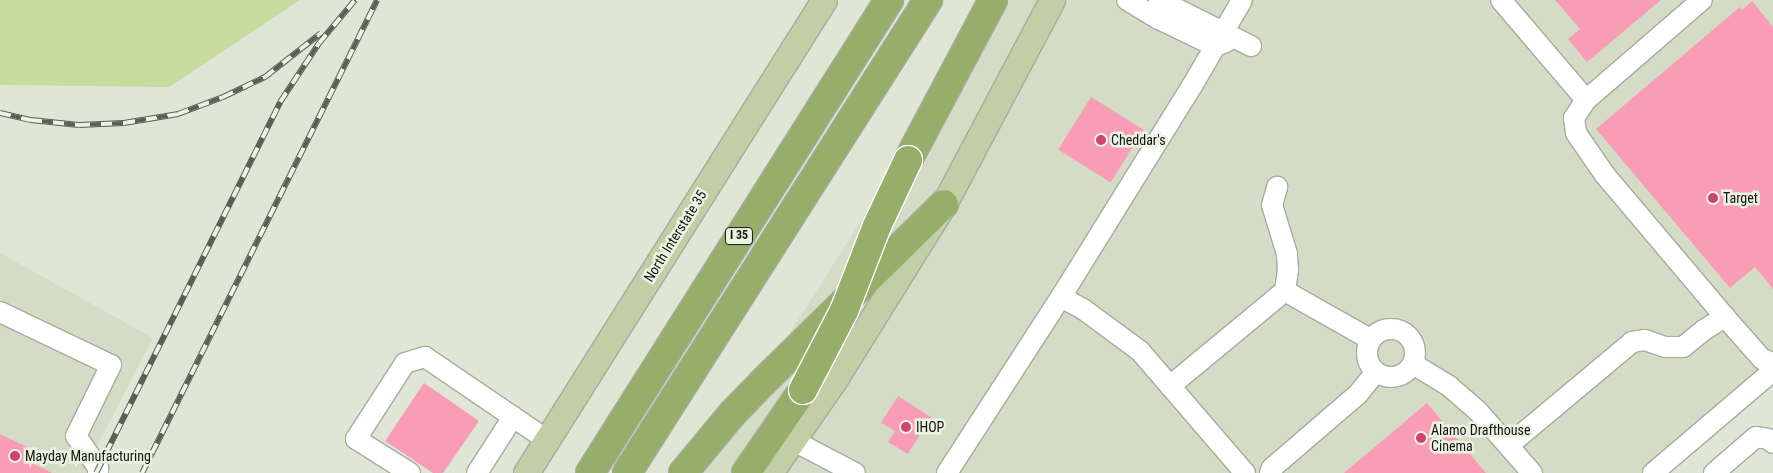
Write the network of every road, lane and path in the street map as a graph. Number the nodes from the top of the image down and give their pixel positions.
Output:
1 (824, 0) edge
2 (889, 0) edge
3 (928, 0) edge
4 (994, 0) edge
5 (1052, 0) edge
6 (1127, 0) edge
7 (1159, 0) edge
8 (1242, 0) edge
9 (1501, 0) edge
10 (1702, 0) edge
11 (1231, 41) junction
12 (1586, 100) junction
13 (1276, 187) dead end
14 (944, 204) junction
15 (1285, 291) junction
16 (1061, 297) junction
17 (0, 312) edge
18 (1725, 317) junction
19 (1370, 339) junction
20 (1418, 351) junction
21 (1773, 363) edge
22 (1773, 371) edge
23 (1376, 372) junction
24 (1170, 386) junction
25 (513, 416) junction
26 (547, 440) junction
27 (792, 440) junction
28 (1773, 443) edge
29 (1509, 445) junction
30 (1727, 469) edge
31 (1266, 471) edge
32 (98, 473) edge
33 (410, 473) edge
34 (476, 473) edge
35 (526, 473) edge
36 (590, 473) edge
37 (627, 473) edge
38 (683, 473) edge
39 (746, 473) edge
40 (770, 473) edge
41 (855, 473) edge
42 (947, 473) edge
43 (1245, 473) edge
44 (1532, 473) edge
45 (1653, 473) edge

1 - 26 main road, North Interstate 35
2 - 36 highway, I 35
3 - 37 highway, I 35
4 - 39 highway, bridge
5 - 14 main road
6 - 11 street
7 - 11 street
8 - 11 street
9 - 12 street
10 - 12 street
11 - 16 street
12 - 18 street
13 - 15 street
14 - 27 main road
14 - 38 highway
15 - 19 street
15 - 24 street
16 - 24 street
16 - 42 street
17 - 32 street
18 - 21 street
18 - 29 street
19 - 20 street
19 - 23 street
20 - 23 street
20 - 29 street
22 - 45 street
23 - 31 street
24 - 43 street
25 - 26 street
25 - 33 street
25 - 34 street
26 - 35 main road, North Interstate 35
27 - 40 main road
27 - 41 street
28 - 30 street
29 - 44 street

